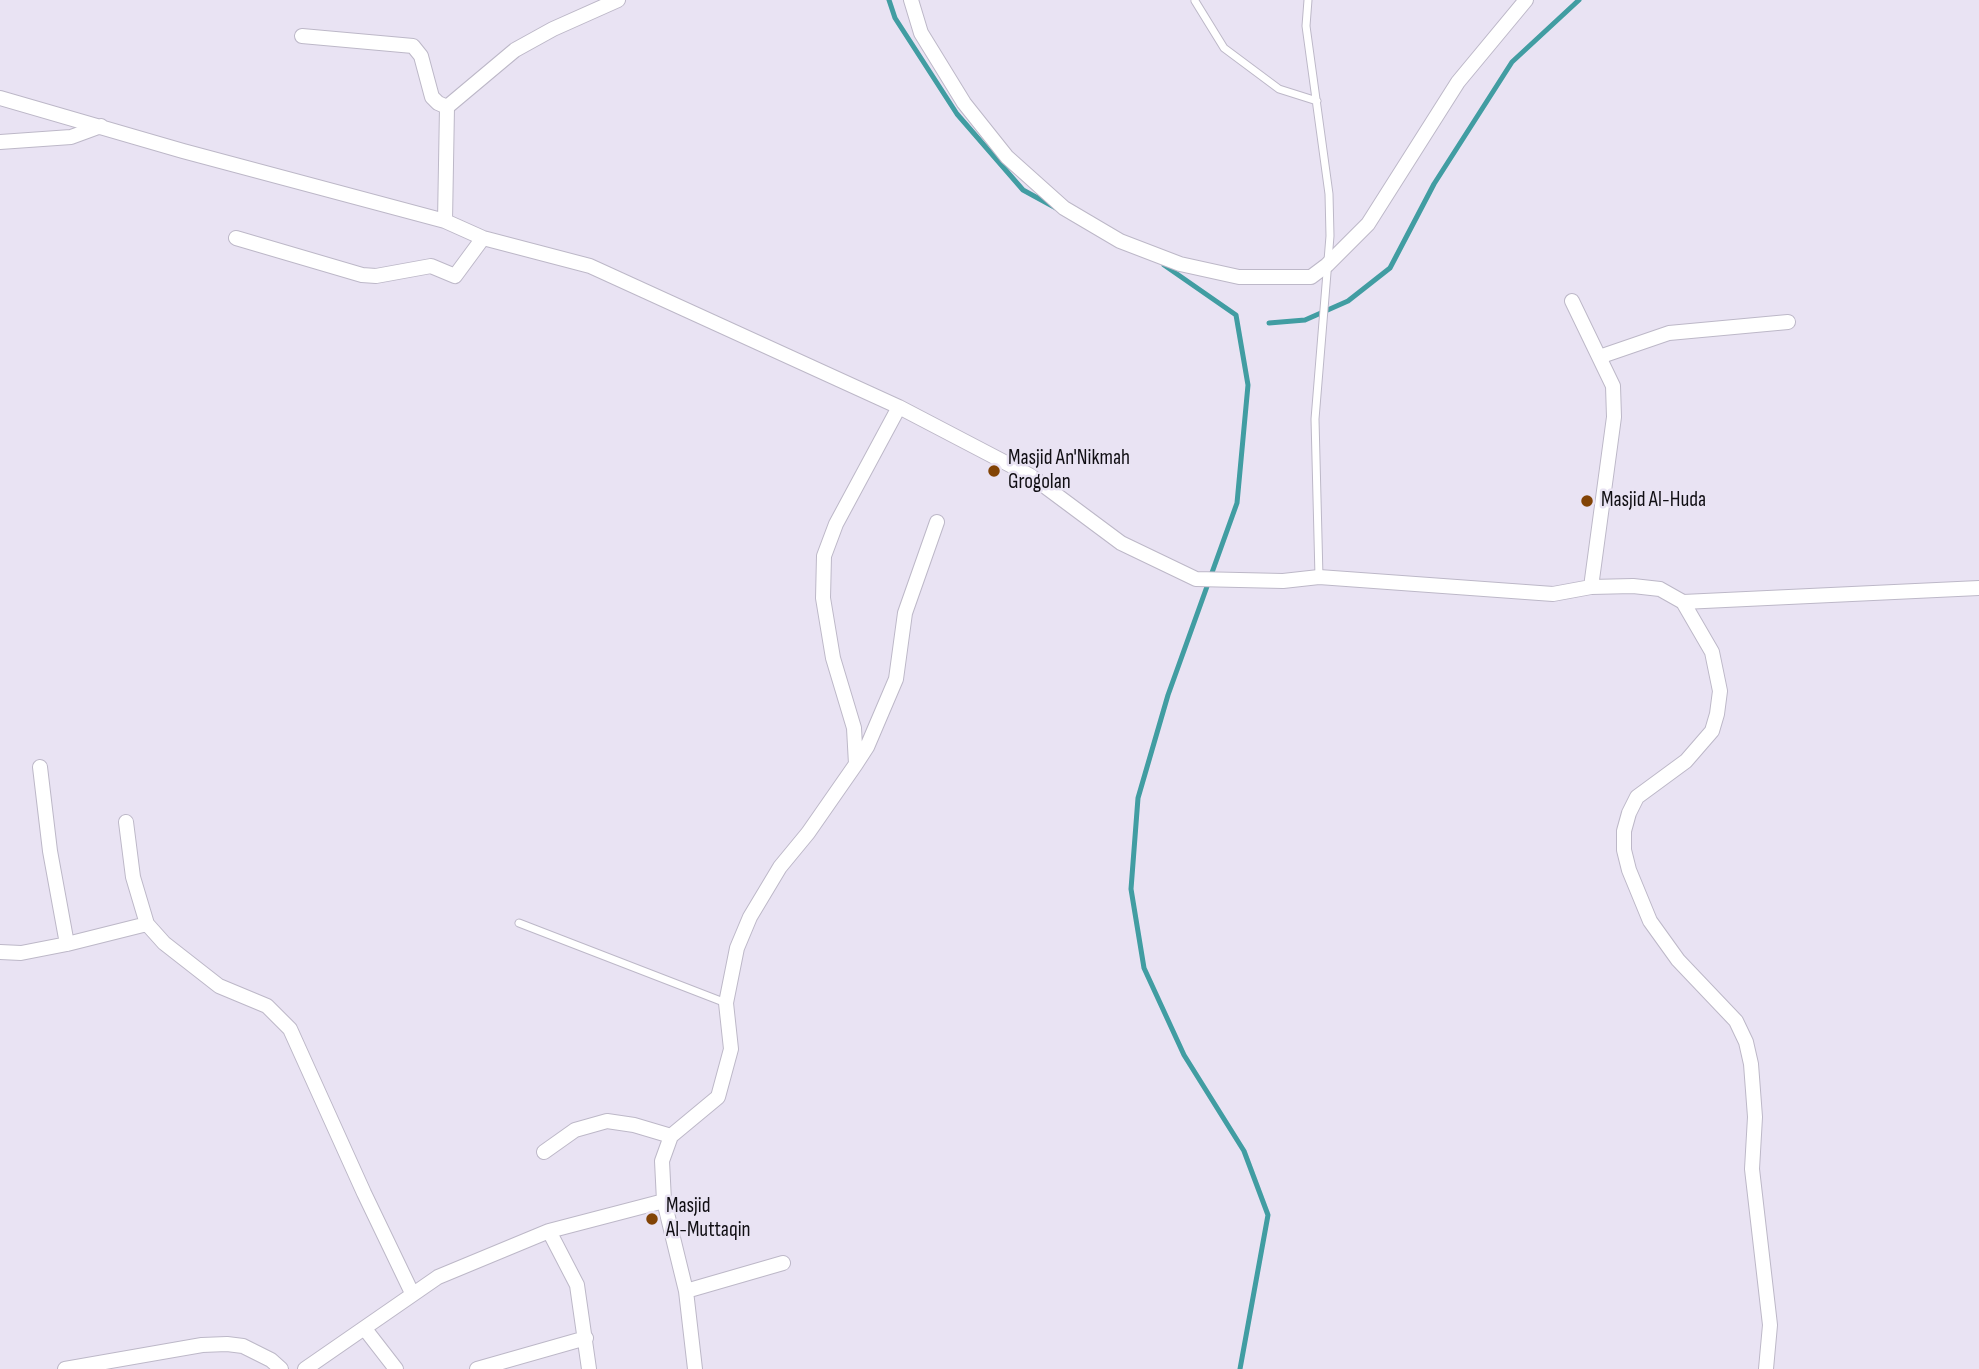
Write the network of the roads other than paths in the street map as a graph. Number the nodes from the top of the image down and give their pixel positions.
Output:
1 (618, 0) edge
2 (911, 0) edge
3 (1308, 0) edge
4 (1526, 0) edge
5 (1195, 2) edge
6 (302, 36) dead end
7 (0, 98) edge
8 (1317, 102) junction
9 (447, 107) junction
10 (101, 126) junction
11 (0, 142) edge
12 (445, 221) junction
13 (483, 237) junction
14 (236, 238) dead end
15 (1327, 265) junction
16 (1572, 301) dead end
17 (1788, 322) dead end
18 (1599, 357) junction
19 (899, 407) junction
20 (937, 522) dead end
21 (1319, 577) junction
22 (1591, 587) junction
23 (1979, 587) edge
24 (1682, 602) junction
25 (856, 764) junction
26 (40, 767) dead end
27 (126, 822) dead end
28 (519, 923) dead end
29 (147, 924) junction
30 (67, 944) junction
31 (0, 952) edge
32 (726, 1003) junction
33 (671, 1136) junction
34 (544, 1152) dead end
35 (663, 1201) junction
36 (549, 1231) junction
37 (783, 1263) dead end
38 (686, 1291) junction
39 (412, 1293) junction
40 (365, 1329) junction
41 (586, 1338) junction
42 (65, 1369) edge
43 (281, 1369) edge
44 (305, 1369) edge
45 (396, 1369) edge
46 (477, 1369) edge
47 (589, 1369) edge
48 (695, 1369) edge
49 (1766, 1369) edge

1 - 9 street
2 - 15 street
3 - 8 lane
4 - 15 street
5 - 8 lane
6 - 9 street
7 - 10 street
8 - 15 lane
9 - 12 street
10 - 11 street
10 - 12 street
12 - 13 street
13 - 14 street
13 - 19 street
15 - 21 lane
16 - 18 street
17 - 18 street
18 - 22 street
19 - 21 street
19 - 25 street
20 - 25 street
21 - 22 street
22 - 24 street
23 - 24 street
24 - 49 street
25 - 32 street
26 - 30 street
27 - 29 street
28 - 32 lane
29 - 30 street
29 - 39 street
30 - 31 street
32 - 33 street
33 - 34 street
33 - 35 street
35 - 36 street
35 - 38 street
36 - 39 street
36 - 41 street
37 - 38 street
38 - 48 street
39 - 40 street
40 - 44 street
40 - 45 street
41 - 46 street
41 - 47 street
42 - 43 street

